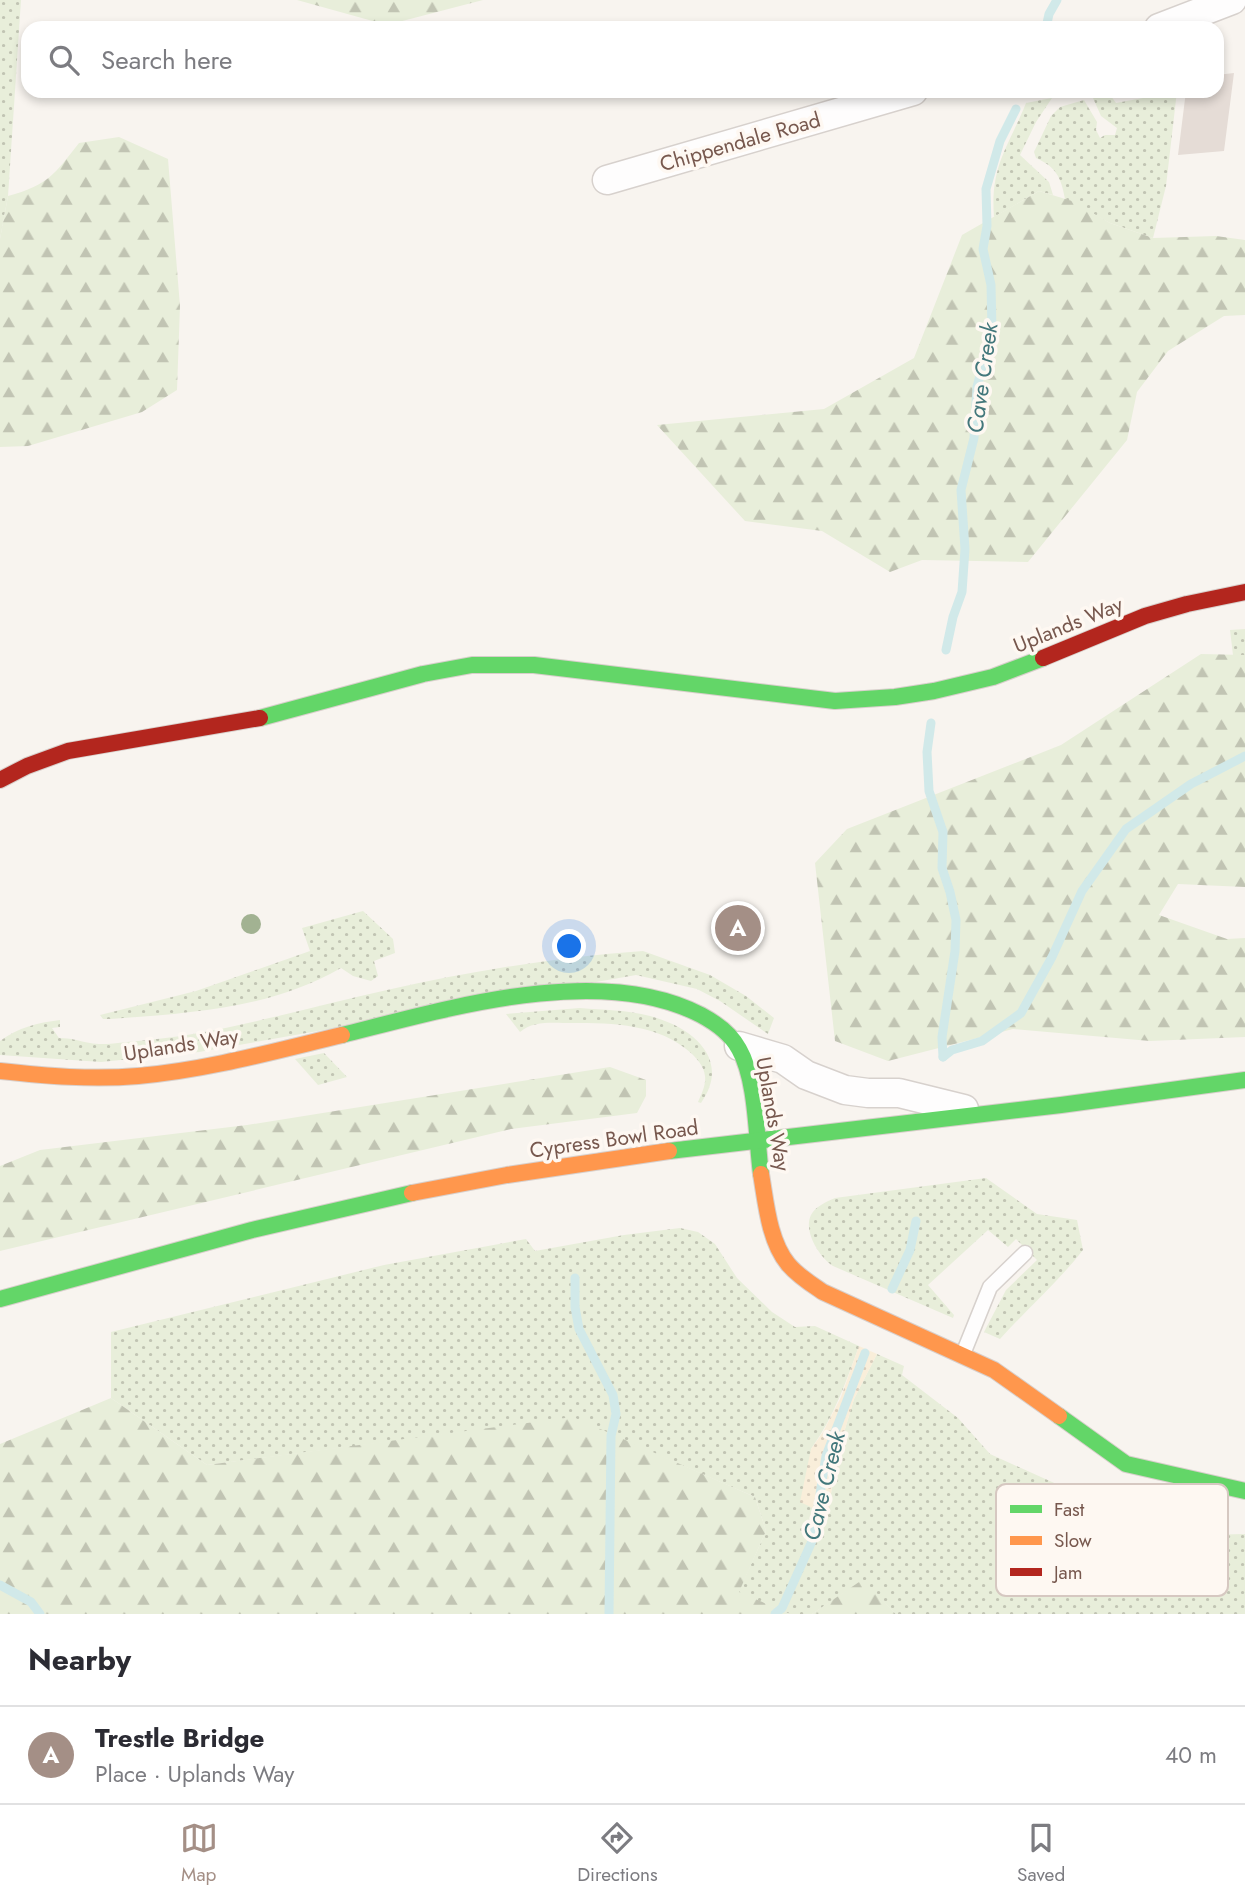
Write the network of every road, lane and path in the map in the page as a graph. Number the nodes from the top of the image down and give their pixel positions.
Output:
1 (1232, 0) edge
2 (1177, 21) edge
3 (889, 98) edge
4 (607, 180) dead end
5 (1245, 592) edge
6 (0, 780) edge
7 (739, 1046) junction
8 (0, 1071) edge
9 (1245, 1080) edge
10 (987, 1115) junction
11 (756, 1141) junction
12 (1025, 1253) dead end
13 (0, 1298) edge
14 (962, 1356) junction
15 (1218, 1484) edge

1 - 2 street
3 - 4 street, Chippendale Road
5 - 6 street, Uplands Way
7 - 8 street, Uplands Way
7 - 10 street
7 - 11 street, Uplands Way
9 - 10 street, Cypress Bowl Road
10 - 11 street, Cypress Bowl Road
11 - 13 street, Cypress Bowl Road
11 - 14 street, Uplands Way
12 - 14 lane
14 - 15 street, Uplands Way

